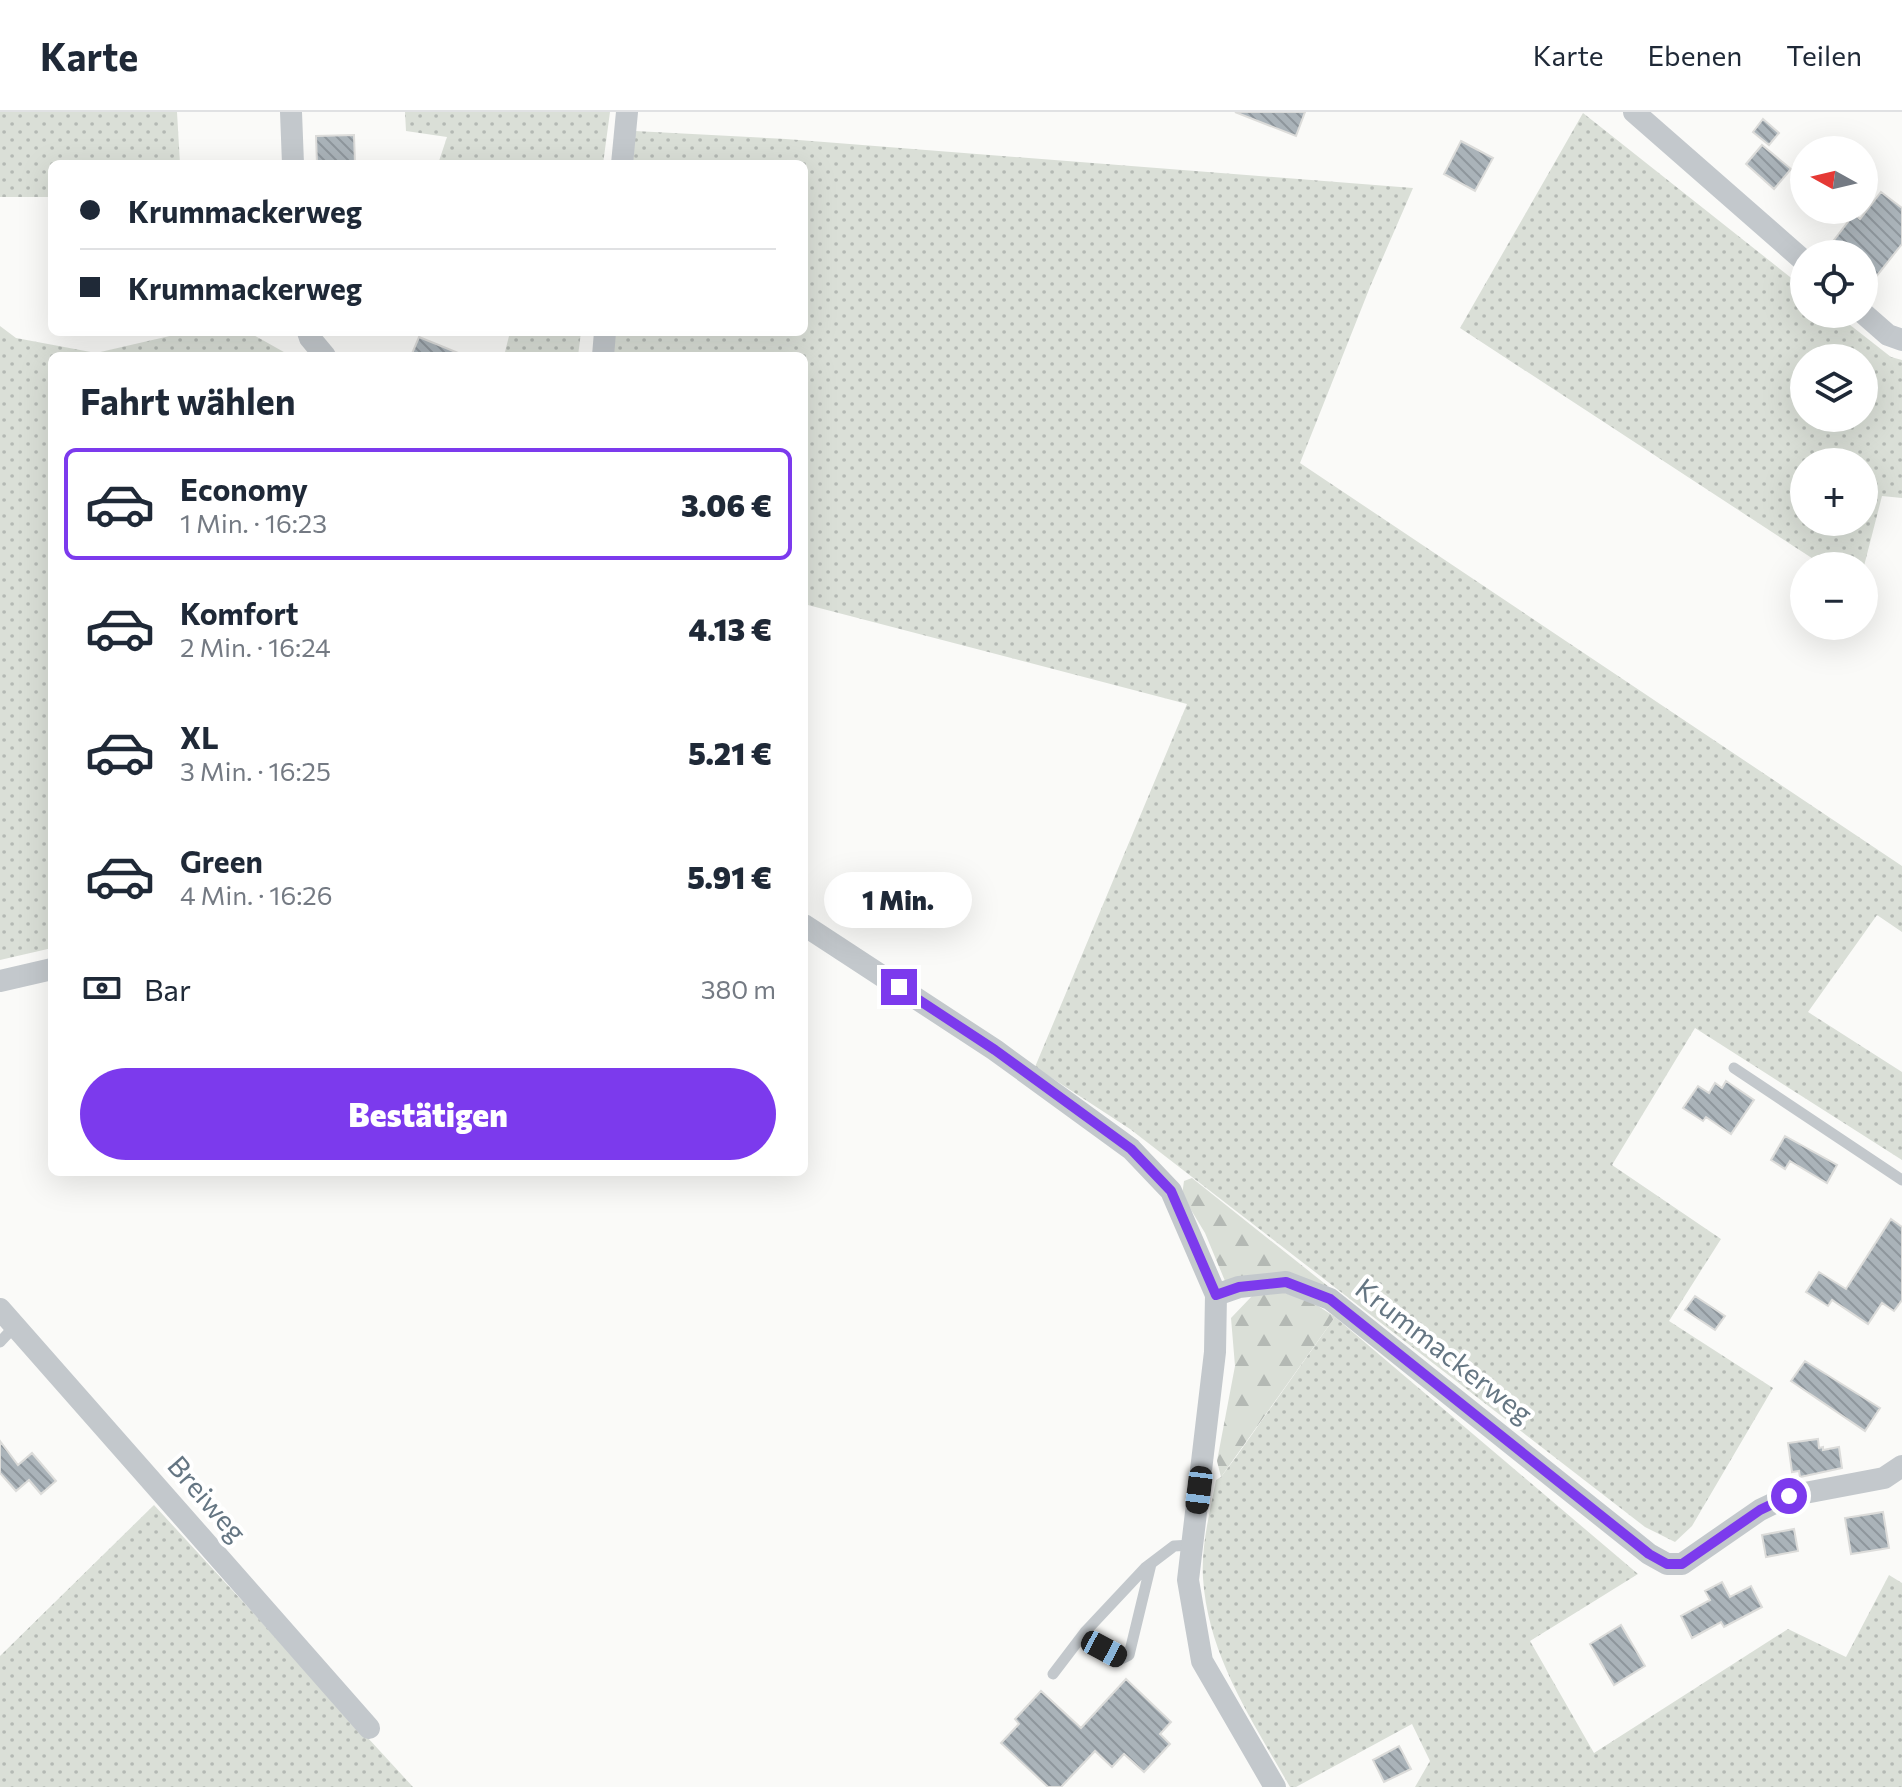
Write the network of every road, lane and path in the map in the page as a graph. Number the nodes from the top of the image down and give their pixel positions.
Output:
1 (291, 112) edge
2 (627, 112) edge
3 (1634, 112) edge
4 (293, 160) edge
5 (622, 160) edge
6 (1790, 249) edge
7 (1878, 326) edge
8 (309, 336) edge
9 (1902, 340) edge
10 (322, 352) edge
11 (808, 928) edge
12 (48, 970) edge
13 (0, 981) edge
14 (1734, 1068) dead end
15 (1902, 1180) edge
16 (1216, 1295) junction
17 (5, 1326) edge
18 (1902, 1466) edge
19 (1192, 1545) junction
20 (1152, 1563) junction
21 (1085, 1632) junction
22 (1053, 1674) dead end
23 (369, 1728) dead end
24 (1275, 1787) edge

1 - 4 street
2 - 5 street
3 - 6 street
7 - 9 street
8 - 10 street
11 - 16 street
12 - 13 street
14 - 15 lane
16 - 18 street, Krummackerweg
16 - 19 street
17 - 23 street, Breiweg
19 - 20 lane
19 - 24 street
20 - 21 lane
20 - 21 lane
21 - 22 lane

